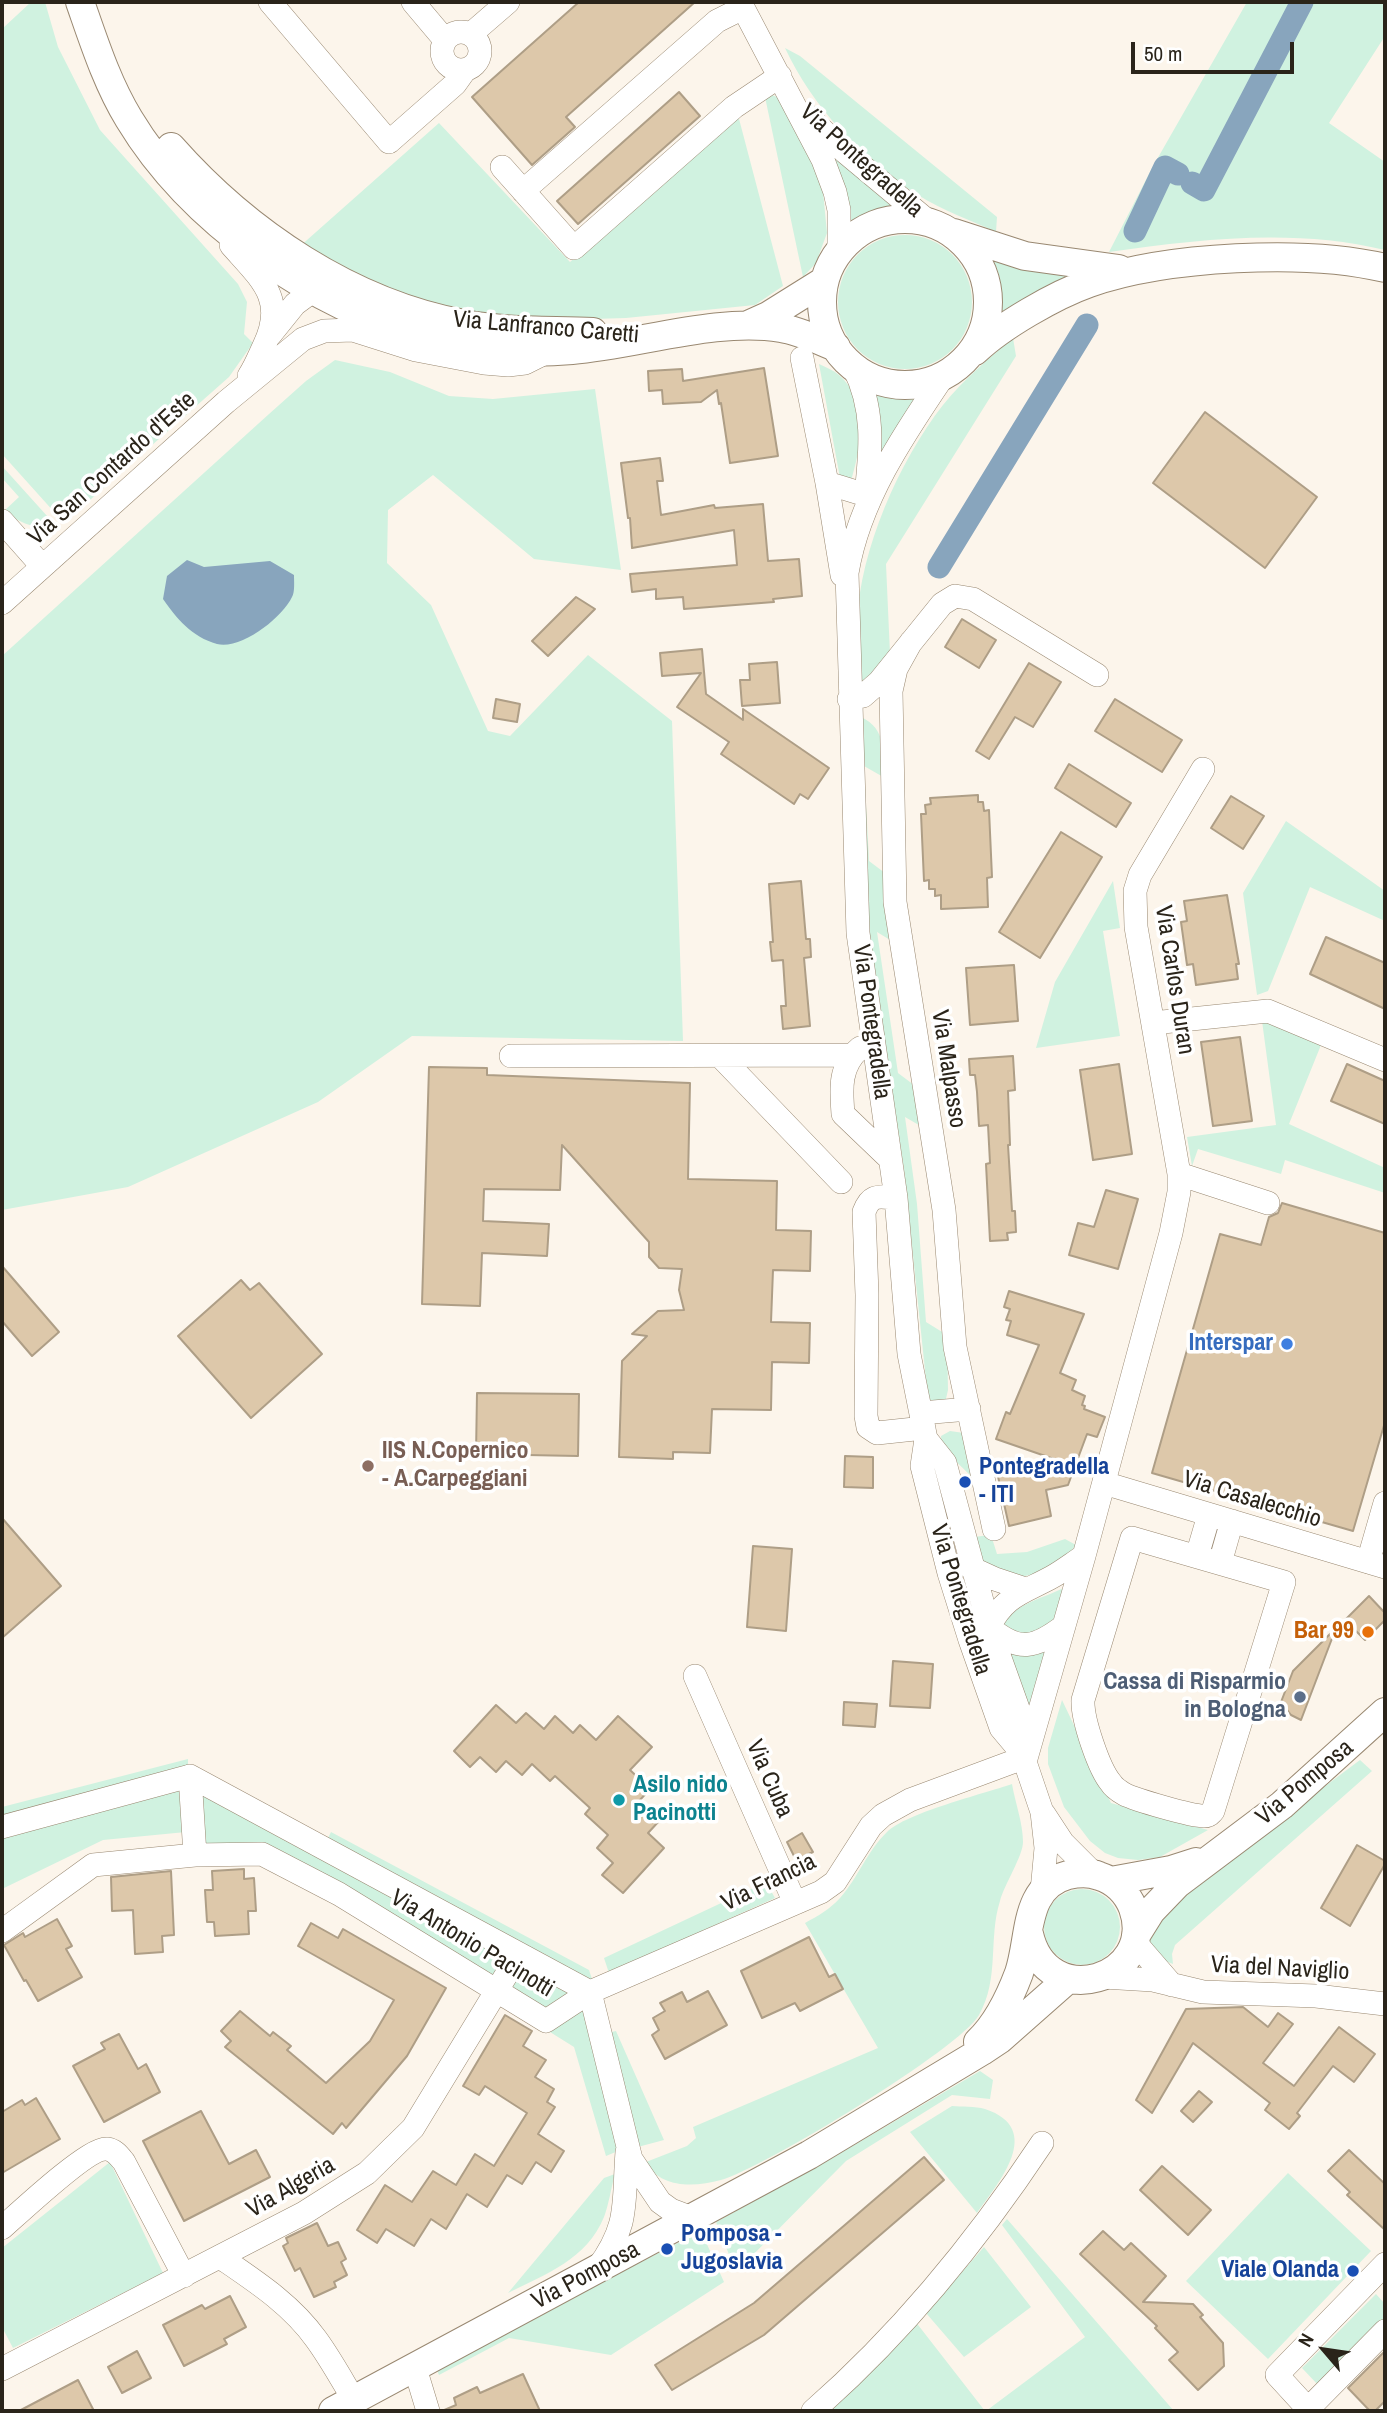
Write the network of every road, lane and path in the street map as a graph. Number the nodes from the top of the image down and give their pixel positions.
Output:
1 (270, 2) edge
2 (413, 2) edge
3 (508, 2) edge
4 (742, 5) edge
5 (84, 14) edge
6 (471, 34) junction
7 (445, 40) junction
8 (465, 70) junction
9 (780, 76) junction
10 (793, 99) junction
11 (502, 167) dead end
12 (523, 191) junction
13 (187, 194) junction
14 (941, 227) junction
15 (839, 252) junction
16 (1385, 268) edge
17 (1135, 271) junction
18 (319, 281) junction
19 (824, 281) junction
20 (748, 325) junction
21 (651, 337) junction
22 (268, 338) junction
23 (303, 340) junction
24 (549, 351) junction
25 (844, 356) junction
26 (802, 358) dead end
27 (953, 369) junction
28 (226, 402) junction
29 (827, 483) junction
30 (865, 505) junction
31 (2, 521) edge
32 (42, 566) junction
33 (846, 602) junction
34 (2, 603) edge
35 (911, 642) junction
36 (1097, 675) dead end
37 (849, 699) junction
38 (891, 736) junction
39 (1203, 769) dead end
40 (1153, 1023) junction
41 (873, 1037) junction
42 (852, 1055) junction
43 (511, 1056) dead end
44 (720, 1056) junction
45 (1385, 1060) edge
46 (890, 1158) junction
47 (1179, 1174) junction
48 (841, 1182) dead end
49 (896, 1198) junction
50 (1268, 1203) dead end
51 (867, 1295) junction
52 (904, 1296) junction
53 (969, 1409) junction
54 (923, 1426) junction
55 (1104, 1483) junction
56 (1385, 1503) edge
57 (1209, 1515) junction
58 (1232, 1521) junction
59 (994, 1529) dead end
60 (1381, 1533) edge
61 (1084, 1556) junction
62 (1197, 1556) junction
63 (1220, 1563) junction
64 (1377, 1565) edge
65 (971, 1567) junction
66 (1025, 1589) junction
67 (1064, 1626) junction
68 (978, 1630) junction
69 (695, 1676) dead end
70 (1385, 1712) edge
71 (1023, 1758) junction
72 (190, 1776) junction
73 (1042, 1812) junction
74 (2, 1827) edge
75 (1221, 1851) junction
76 (195, 1855) junction
77 (380, 1878) junction
78 (1102, 1878) junction
79 (1042, 1891) junction
80 (795, 1903) junction
81 (362, 1909) junction
82 (2, 1931) edge
83 (1029, 1934) junction
84 (1135, 1938) junction
85 (519, 1954) junction
86 (1103, 1977) junction
87 (1068, 1979) junction
88 (1172, 1985) junction
89 (495, 1989) junction
90 (590, 1992) junction
91 (1385, 2004) edge
92 (945, 2072) junction
93 (1042, 2143) dead end
94 (628, 2149) junction
95 (692, 2218) junction
96 (2, 2228) edge
97 (220, 2257) junction
98 (596, 2271) junction
99 (1383, 2271) edge
100 (184, 2276) junction
101 (1385, 2332) edge
102 (5, 2360) edge
103 (415, 2368) junction
104 (344, 2406) edge
105 (1309, 2410) edge
106 (428, 2411) edge
107 (813, 2411) edge

1 - 8 street
2 - 7 street
3 - 6 street
4 - 9 street, Via Pontegradella
4 - 12 street, Via Pontegradella
5 - 13 main road, Via Lanfranco Caretti
5 - 18 main road, Via Lanfranco Caretti
6 - 7 street
6 - 8 street
7 - 8 street
9 - 10 street, Via Pontegradella
9 - 12 street
10 - 14 street, Via Pontegradella
10 - 15 street, Via Pontegradella
11 - 12 street
13 - 18 main road, Via Lanfranco Caretti
13 - 22 street, Via San Contardo d'Este
14 - 15 main road, Via Pontegradella
14 - 17 main road
14 - 27 main road, Via Pontegradella
15 - 19 main road, Via Pontegradella
16 - 17 main road
17 - 27 main road
18 - 21 main road, Via Lanfranco Caretti
18 - 22 street, Via San Contardo d'Este
18 - 23 street
18 - 24 main road, Via Lanfranco Caretti
19 - 20 main road, Via Lanfranco Caretti
19 - 25 main road, Via Pontegradella
20 - 21 main road, Via Lanfranco Caretti
20 - 25 main road, Via Lanfranco Caretti
21 - 24 main road, Via Lanfranco Caretti
22 - 28 street, Via San Contardo d'Este
23 - 24 street, Via San Contardo d'Este
23 - 28 street, Via San Contardo d'Este
25 - 27 main road
25 - 30 street, Via Pontegradella
26 - 29 street, Via Pontegradella
27 - 30 street, Via Pontegradella
28 - 32 street, Via San Contardo d'Este
29 - 30 street
29 - 33 street, Via Pontegradella
30 - 33 street, Via Pontegradella
31 - 32 street
32 - 34 street, Via San Contardo d'Este
33 - 37 street, Via Pontegradella
35 - 36 street, Via Malpasso
35 - 37 street, Via Malpasso
35 - 38 street, Via Malpasso
37 - 38 street
37 - 41 street, Via Pontegradella
38 - 53 street, Via Malpasso
39 - 40 street, Via Carlos Duran
40 - 45 street
40 - 47 street, Via Carlos Duran
41 - 42 street
41 - 46 street, Via Pontegradella
42 - 44 street
42 - 46 street
43 - 44 street
44 - 48 street
46 - 49 street, Via Pontegradella
47 - 50 street
47 - 55 street, Via Carlos Duran
49 - 51 street
49 - 52 street, Via Pontegradella
51 - 52 street
51 - 54 street
52 - 54 street, Via Pontegradella
53 - 54 street
53 - 59 street, Via Malpasso
54 - 65 street, Via Pontegradella
54 - 68 street, Via Pontegradella
55 - 57 street, Via Casalecchio
55 - 61 street, Via Carlos Duran
56 - 60 street
57 - 58 street, Via Casalecchio
57 - 62 street
58 - 63 street
58 - 64 street, Via Casalecchio
60 - 64 street
61 - 66 street
61 - 67 street, Via Carlos Duran
62 - 63 street
62 - 63 street
65 - 66 street
65 - 68 street, Via Pontegradella
66 - 68 street
67 - 68 street
67 - 71 street, Via Carlos Duran
68 - 71 street, Via Pontegradella
69 - 80 street, Via Cuba
70 - 75 main road, Via Pomposa
71 - 73 street, Via Pontegradella
71 - 80 street, Via Francia
72 - 74 street
72 - 76 street
72 - 77 street, Via Antonio Pacinotti
73 - 78 street, Via Pontegradella
73 - 79 street, Via Pontegradella
75 - 78 main road, Via Pomposa
75 - 84 main road, Via Pomposa
76 - 81 street, Via Antonio Pacinotti
76 - 82 street
77 - 81 street, Via Antonio Pacinotti
77 - 85 street, Via Antonio Pacinotti
78 - 79 main road, Via Pomposa
78 - 84 main road
79 - 83 main road, Via Pomposa
80 - 90 street, Via Francia
81 - 89 street, Via Antonio Pacinotti
83 - 87 main road
83 - 92 main road, Via Pomposa
84 - 86 main road, Via Pomposa
84 - 88 street
85 - 89 street, Via Algeria
85 - 90 street, Via Antonio Pacinotti
86 - 87 main road
86 - 88 street, Via del Naviglio
87 - 92 main road, Via Pomposa
88 - 91 street, Via del Naviglio
89 - 90 street, Via Antonio Pacinotti
89 - 97 street, Via Algeria
90 - 94 street, Via Antonio Pacinotti
92 - 95 main road, Via Pomposa
93 - 107 street
94 - 95 street, Via Antonio Pacinotti
94 - 98 street, Via Antonio Pacinotti
95 - 98 main road, Via Pomposa
96 - 100 street
97 - 100 street, Via Algeria
97 - 104 street
98 - 103 main road, Via Pomposa
99 - 105 street
100 - 102 street, Via Algeria
101 - 105 street
103 - 104 main road, Via Pomposa
103 - 106 street

